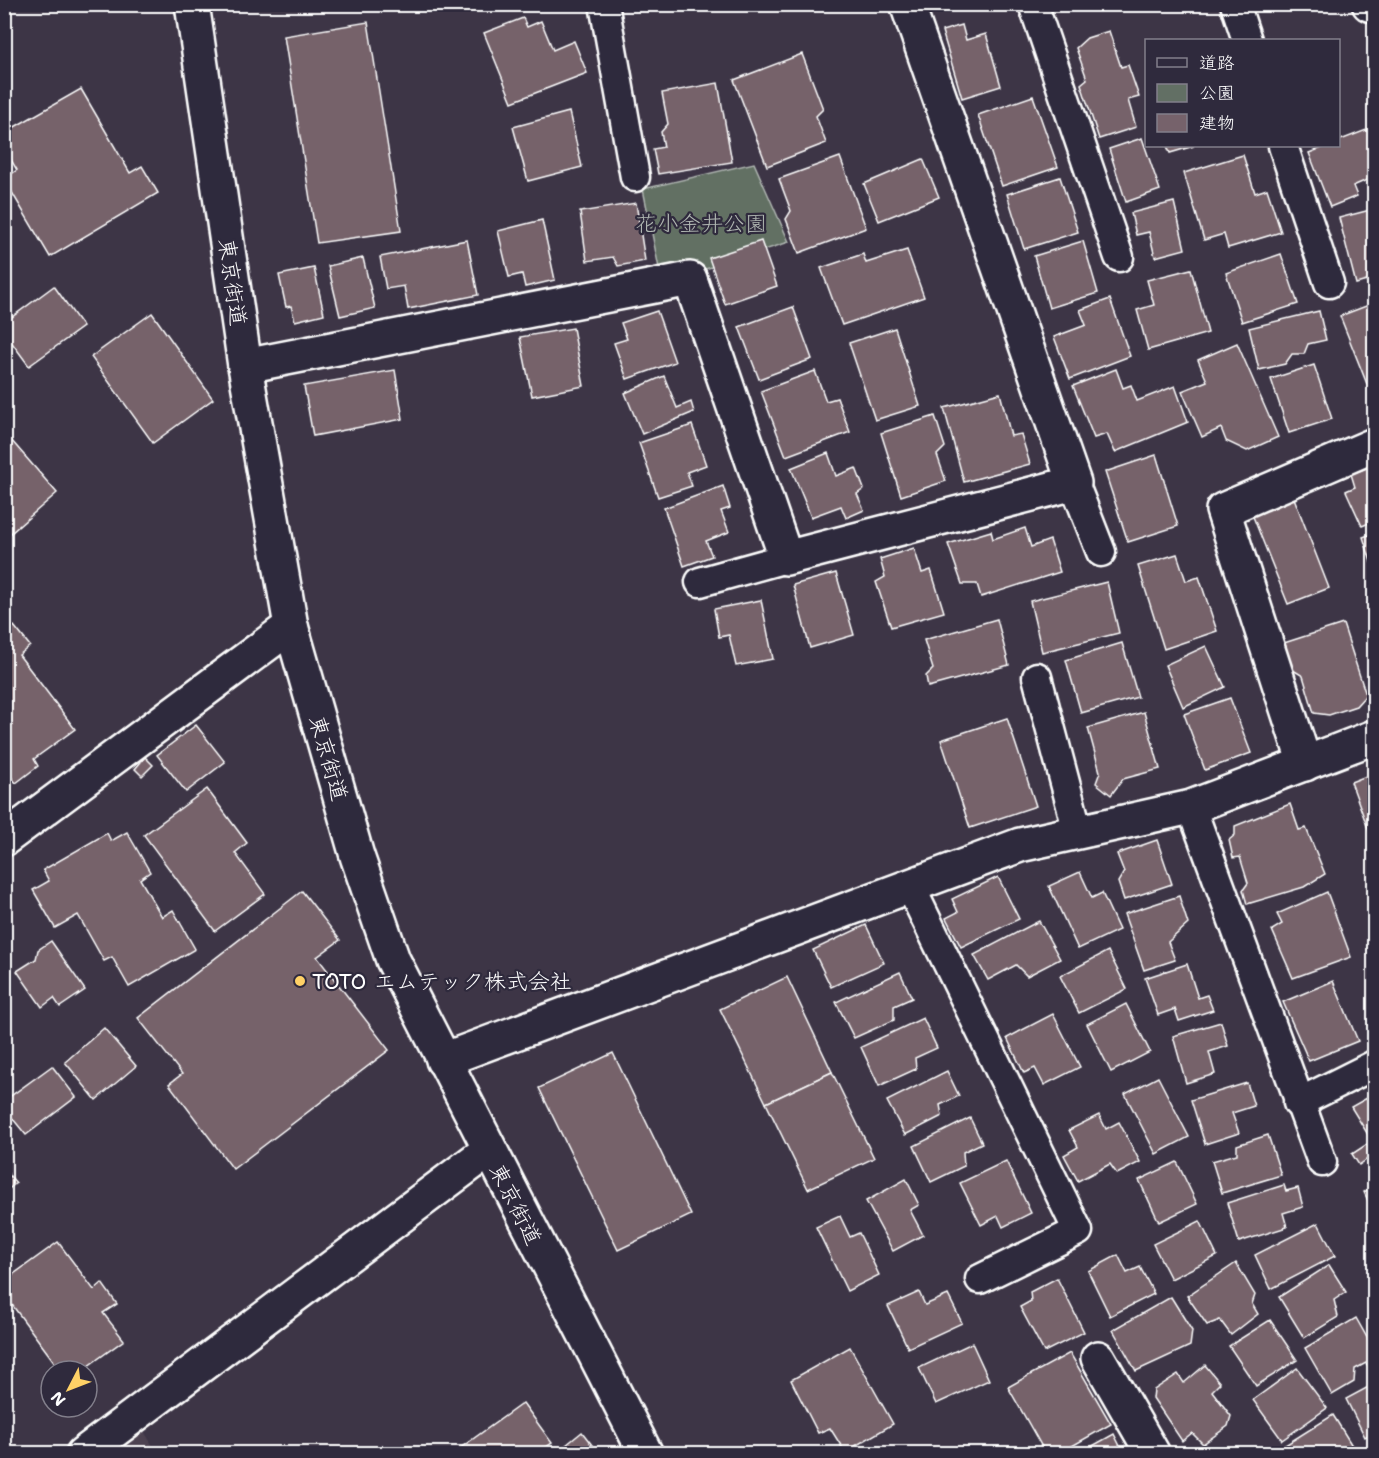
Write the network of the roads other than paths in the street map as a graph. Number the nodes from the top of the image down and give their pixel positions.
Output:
1 (192, 4) edge
2 (604, 4) edge
3 (907, 4) edge
4 (1033, 4) edge
5 (1235, 4) edge
6 (1370, 4) edge
7 (1374, 5) edge
8 (1247, 39) edge
9 (1283, 147) edge
10 (635, 177) dead end
11 (1119, 257) dead end
12 (1329, 283) dead end
13 (245, 366) junction
14 (1374, 445) edge
15 (1074, 483) junction
16 (1101, 552) dead end
17 (786, 558) junction
18 (700, 582) dead end
19 (291, 626) junction
20 (1037, 677) dead end
21 (1374, 737) edge
22 (1305, 764) junction
23 (1191, 807) junction
24 (1078, 832) junction
25 (4, 838) edge
26 (910, 886) junction
27 (443, 1060) junction
28 (1374, 1065) edge
29 (1298, 1103) junction
30 (489, 1150) junction
31 (1322, 1162) dead end
32 (980, 1280) dead end
33 (1098, 1358) dead end
34 (83, 1454) edge
35 (646, 1454) edge
36 (1154, 1454) edge

1 - 13 street, 東京街道
2 - 10 lane
3 - 15 street
4 - 11 lane
5 - 8 lane
6 - 7 street
9 - 12 lane
13 - 17 street
13 - 19 street, 東京街道
14 - 22 street
15 - 16 lane
15 - 17 street
17 - 18 lane
19 - 25 street
19 - 27 street, 東京街道
20 - 24 lane
21 - 22 street
22 - 23 street
23 - 24 street
23 - 29 lane
24 - 26 street
26 - 27 street
26 - 32 lane
27 - 30 street, 東京街道
28 - 29 lane
29 - 31 lane
30 - 34 street
30 - 35 street, 東京街道
33 - 36 street

